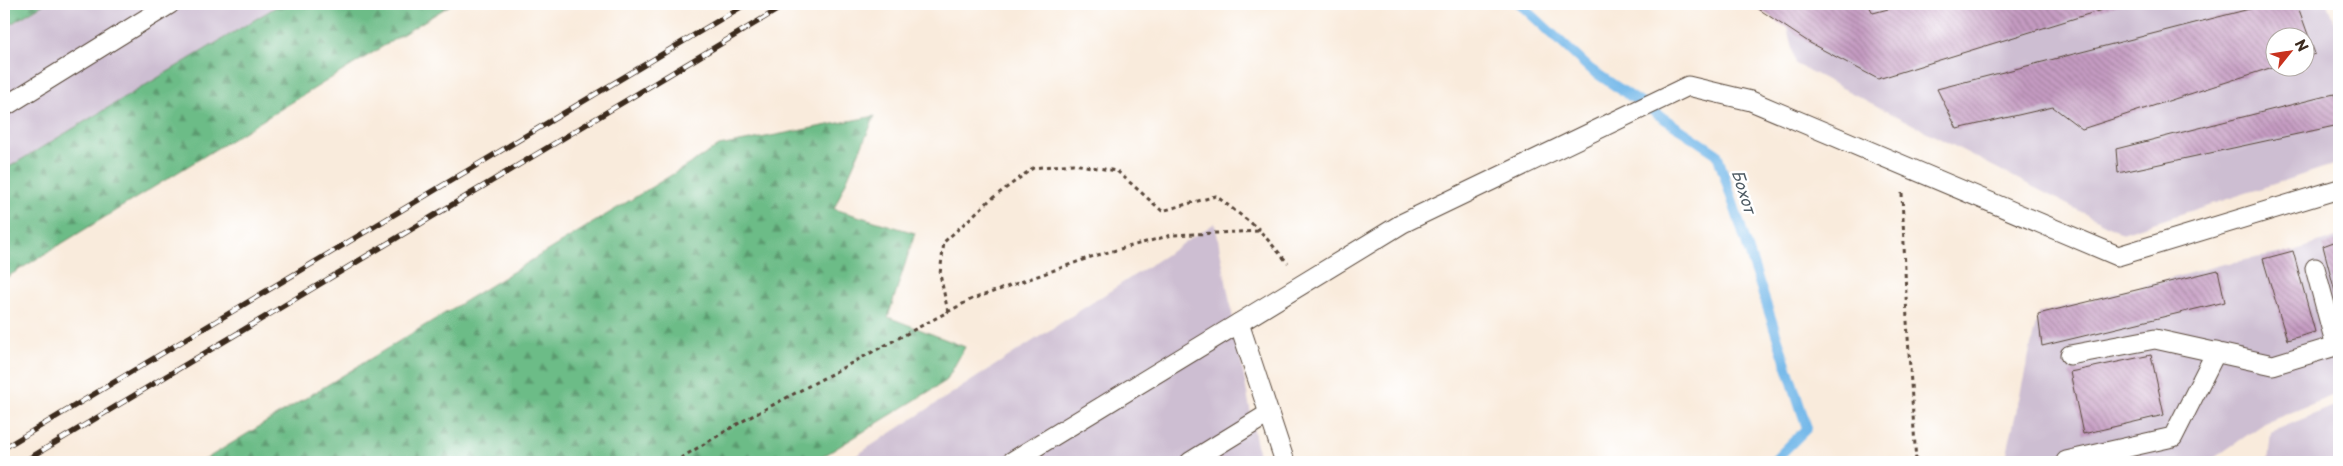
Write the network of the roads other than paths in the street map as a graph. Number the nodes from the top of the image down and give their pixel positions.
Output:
1 (170, 4) edge
2 (4, 107) edge
3 (2339, 189) edge
4 (2315, 268) dead end
5 (1239, 323) junction
6 (2338, 346) edge
7 (2216, 352) junction
8 (2070, 355) dead end
9 (1268, 414) junction
10 (2066, 461) dead end
11 (1011, 462) edge
12 (1190, 462) edge
13 (1284, 462) edge

1 - 2 lane
3 - 5 lane
4 - 6 lane
5 - 9 lane
5 - 11 lane
6 - 7 lane
7 - 8 lane
7 - 10 lane
9 - 12 lane
9 - 13 lane

